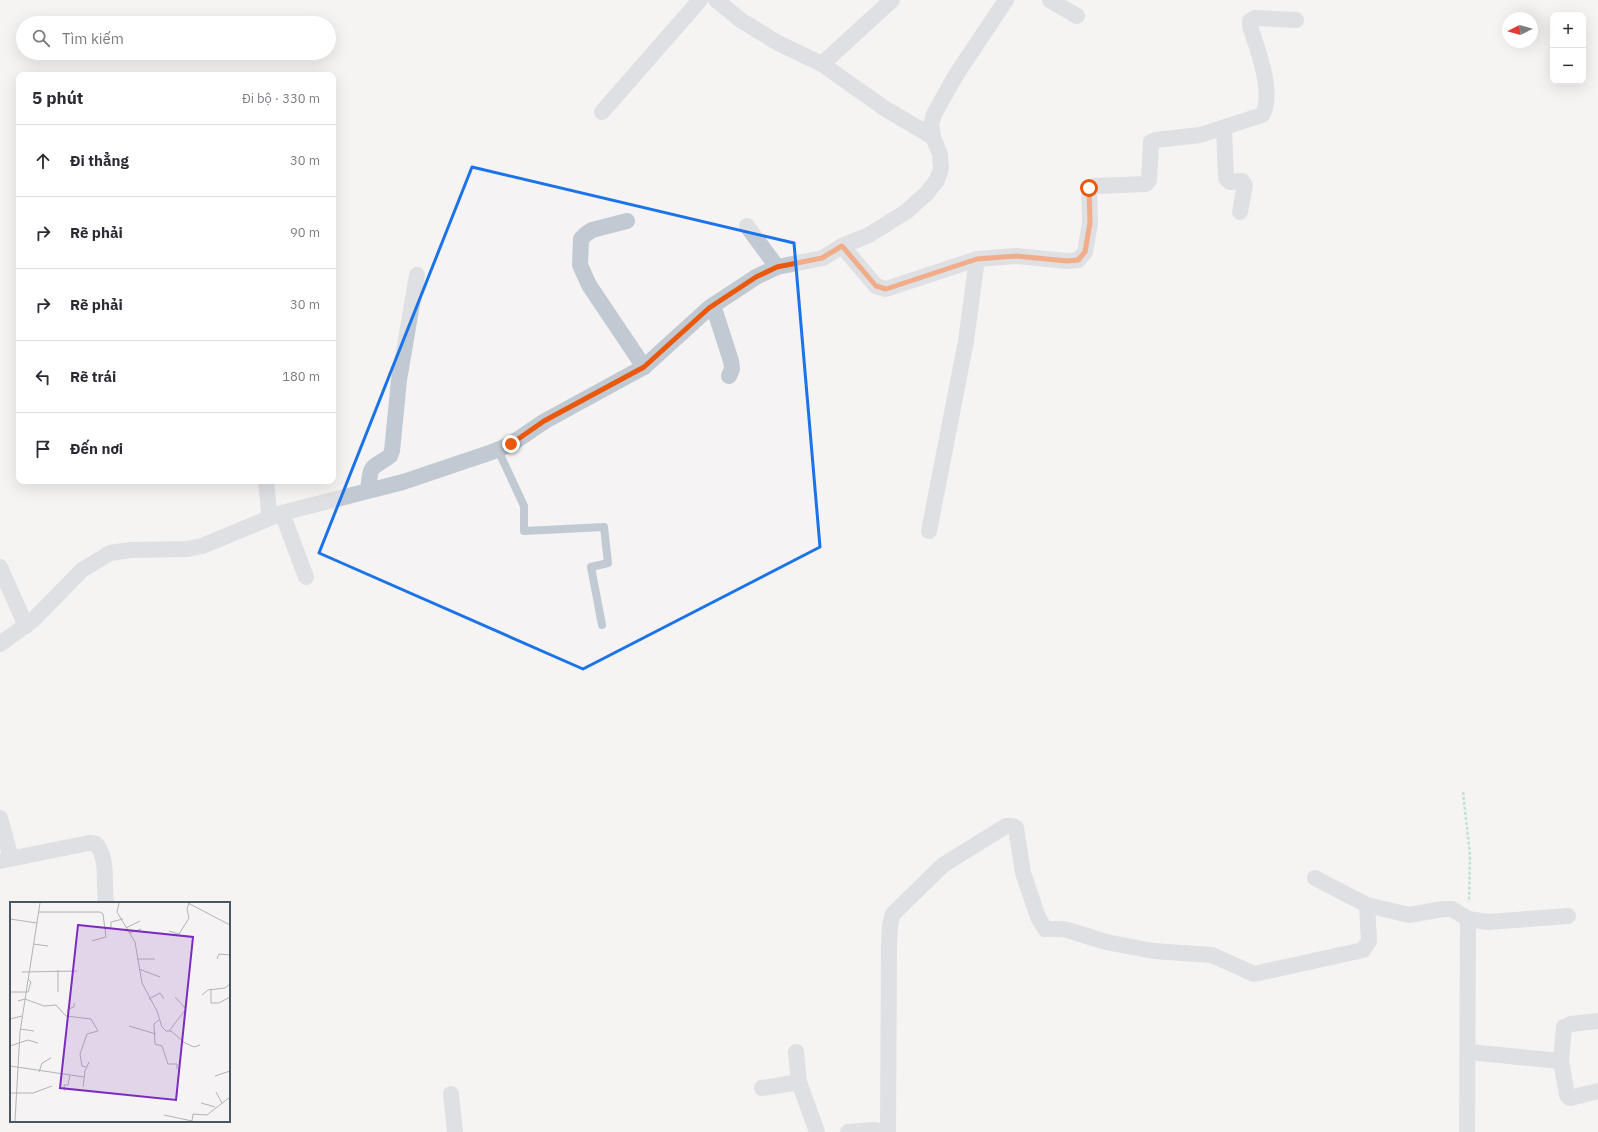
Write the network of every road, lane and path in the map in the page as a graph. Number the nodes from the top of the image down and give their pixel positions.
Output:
1 (700, 0) edge
2 (716, 0) edge
3 (892, 0) edge
4 (1006, 0) edge
5 (1050, 0) edge
6 (1077, 16) dead end
7 (1296, 20) dead end
8 (822, 64) junction
9 (602, 112) dead end
10 (1224, 129) junction
11 (933, 137) junction
12 (1240, 212) dead end
13 (627, 221) dead end
14 (747, 226) dead end
15 (842, 246) junction
16 (977, 259) junction
17 (777, 267) junction
18 (417, 275) dead end
19 (713, 305) junction
20 (644, 367) junction
21 (729, 376) dead end
22 (498, 450) junction
23 (267, 484) edge
24 (368, 490) junction
25 (275, 515) junction
26 (929, 531) dead end
27 (0, 567) edge
28 (306, 577) dead end
29 (602, 625) dead end
30 (26, 626) junction
31 (0, 644) edge
32 (1463, 792) dead end
33 (0, 818) edge
34 (5, 859) edge
35 (1314, 878) dead end
36 (106, 902) edge
37 (1367, 905) junction
38 (1568, 916) dead end
39 (1468, 919) junction
40 (1598, 1021) edge
41 (796, 1052) dead end
42 (1468, 1052) junction
43 (1561, 1061) junction
44 (799, 1082) junction
45 (762, 1088) dead end
46 (1598, 1091) edge
47 (451, 1094) dead end
48 (455, 1132) edge
49 (817, 1132) edge
50 (848, 1132) edge
51 (882, 1132) edge
52 (888, 1132) edge
53 (1467, 1132) edge

1 - 9 street
2 - 8 street
3 - 8 street
4 - 11 street
5 - 6 street
7 - 10 street
8 - 11 street
10 - 12 street
10 - 16 street
11 - 15 street
13 - 20 street
14 - 17 street
15 - 16 street
15 - 17 street
16 - 26 street
17 - 19 street
18 - 24 street
19 - 20 street
19 - 21 street
20 - 22 street
22 - 24 street
22 - 29 lane
23 - 25 street
24 - 25 street
25 - 28 street
25 - 30 street
27 - 30 street
30 - 31 street
32 - 39 path
33 - 34 street
34 - 36 street
35 - 37 street
37 - 39 street
37 - 52 street
38 - 39 street
39 - 42 street
40 - 43 street
41 - 44 street
42 - 43 street
42 - 53 street
43 - 46 street
44 - 45 street
44 - 49 street
47 - 48 street
50 - 51 street

